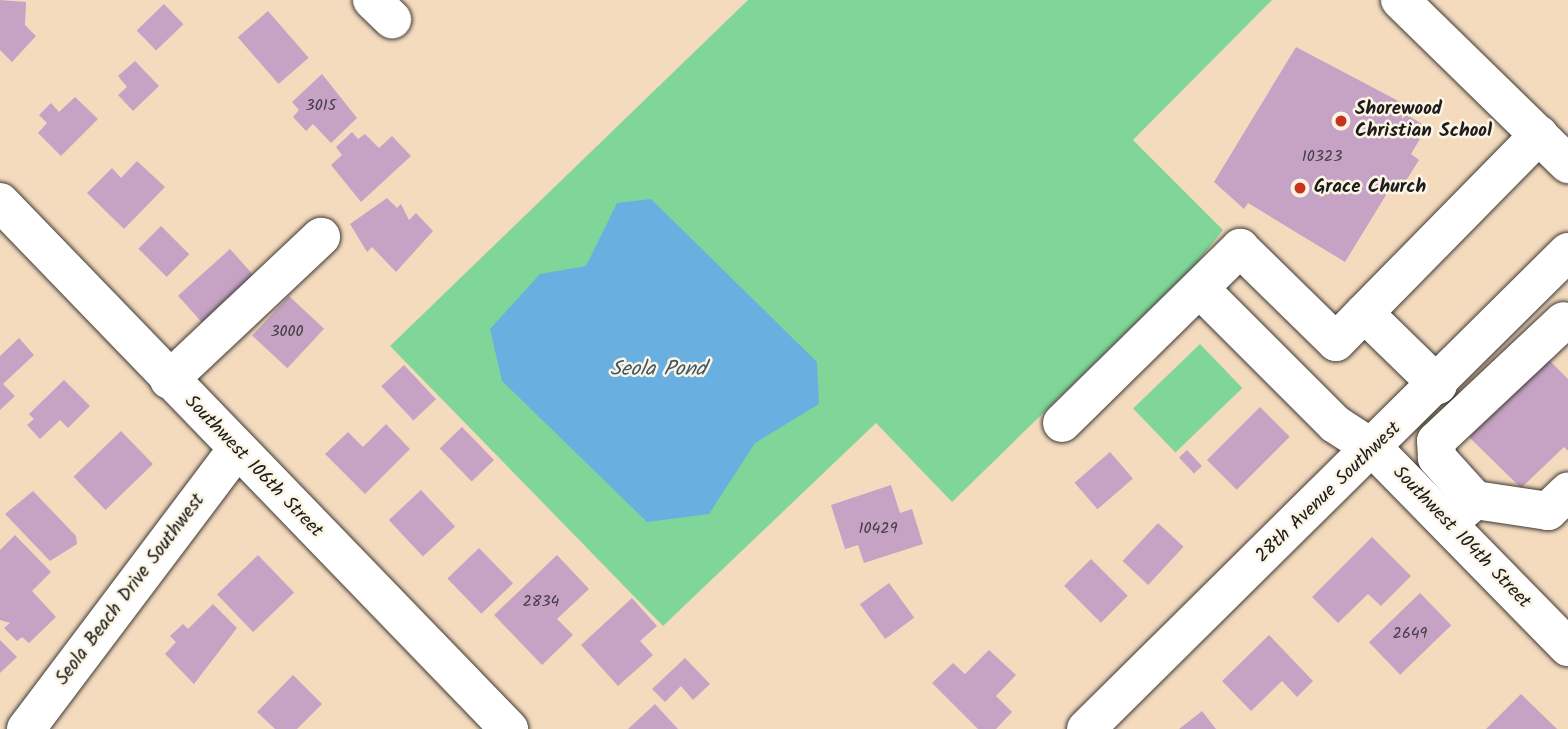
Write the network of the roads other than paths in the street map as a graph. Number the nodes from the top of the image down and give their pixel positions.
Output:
1 (1400, 0) edge
2 (1539, 135) junction
3 (1568, 164) edge
4 (0, 202) edge
5 (321, 237) dead end
6 (1568, 252) edge
7 (1536, 285) junction
8 (1200, 289) junction
9 (1364, 313) junction
10 (1566, 323) edge
11 (169, 380) junction
12 (1438, 385) junction
13 (1062, 423) dead end
14 (236, 450) junction
15 (1375, 450) junction
16 (1568, 492) edge
17 (1461, 512) junction
18 (1568, 647) edge
19 (26, 729) edge
20 (509, 729) edge
21 (1086, 729) edge

1 - 2 street
2 - 3 street
2 - 9 street
4 - 11 street, Southwest 106th Street
5 - 11 street
6 - 7 street, 28th Avenue Southwest
7 - 10 street
7 - 12 street, 28th Avenue Southwest
8 - 9 street
8 - 13 street
8 - 15 street, Southwest 104th Street
9 - 12 street
10 - 17 street
11 - 14 street, Southwest 106th Street
12 - 15 street, 28th Avenue Southwest
14 - 19 street, Seola Beach Drive Southwest
14 - 20 street, Southwest 106th Street
15 - 17 street, Southwest 104th Street
15 - 21 street, 28th Avenue Southwest
16 - 17 street
17 - 18 street, Southwest 104th Street

